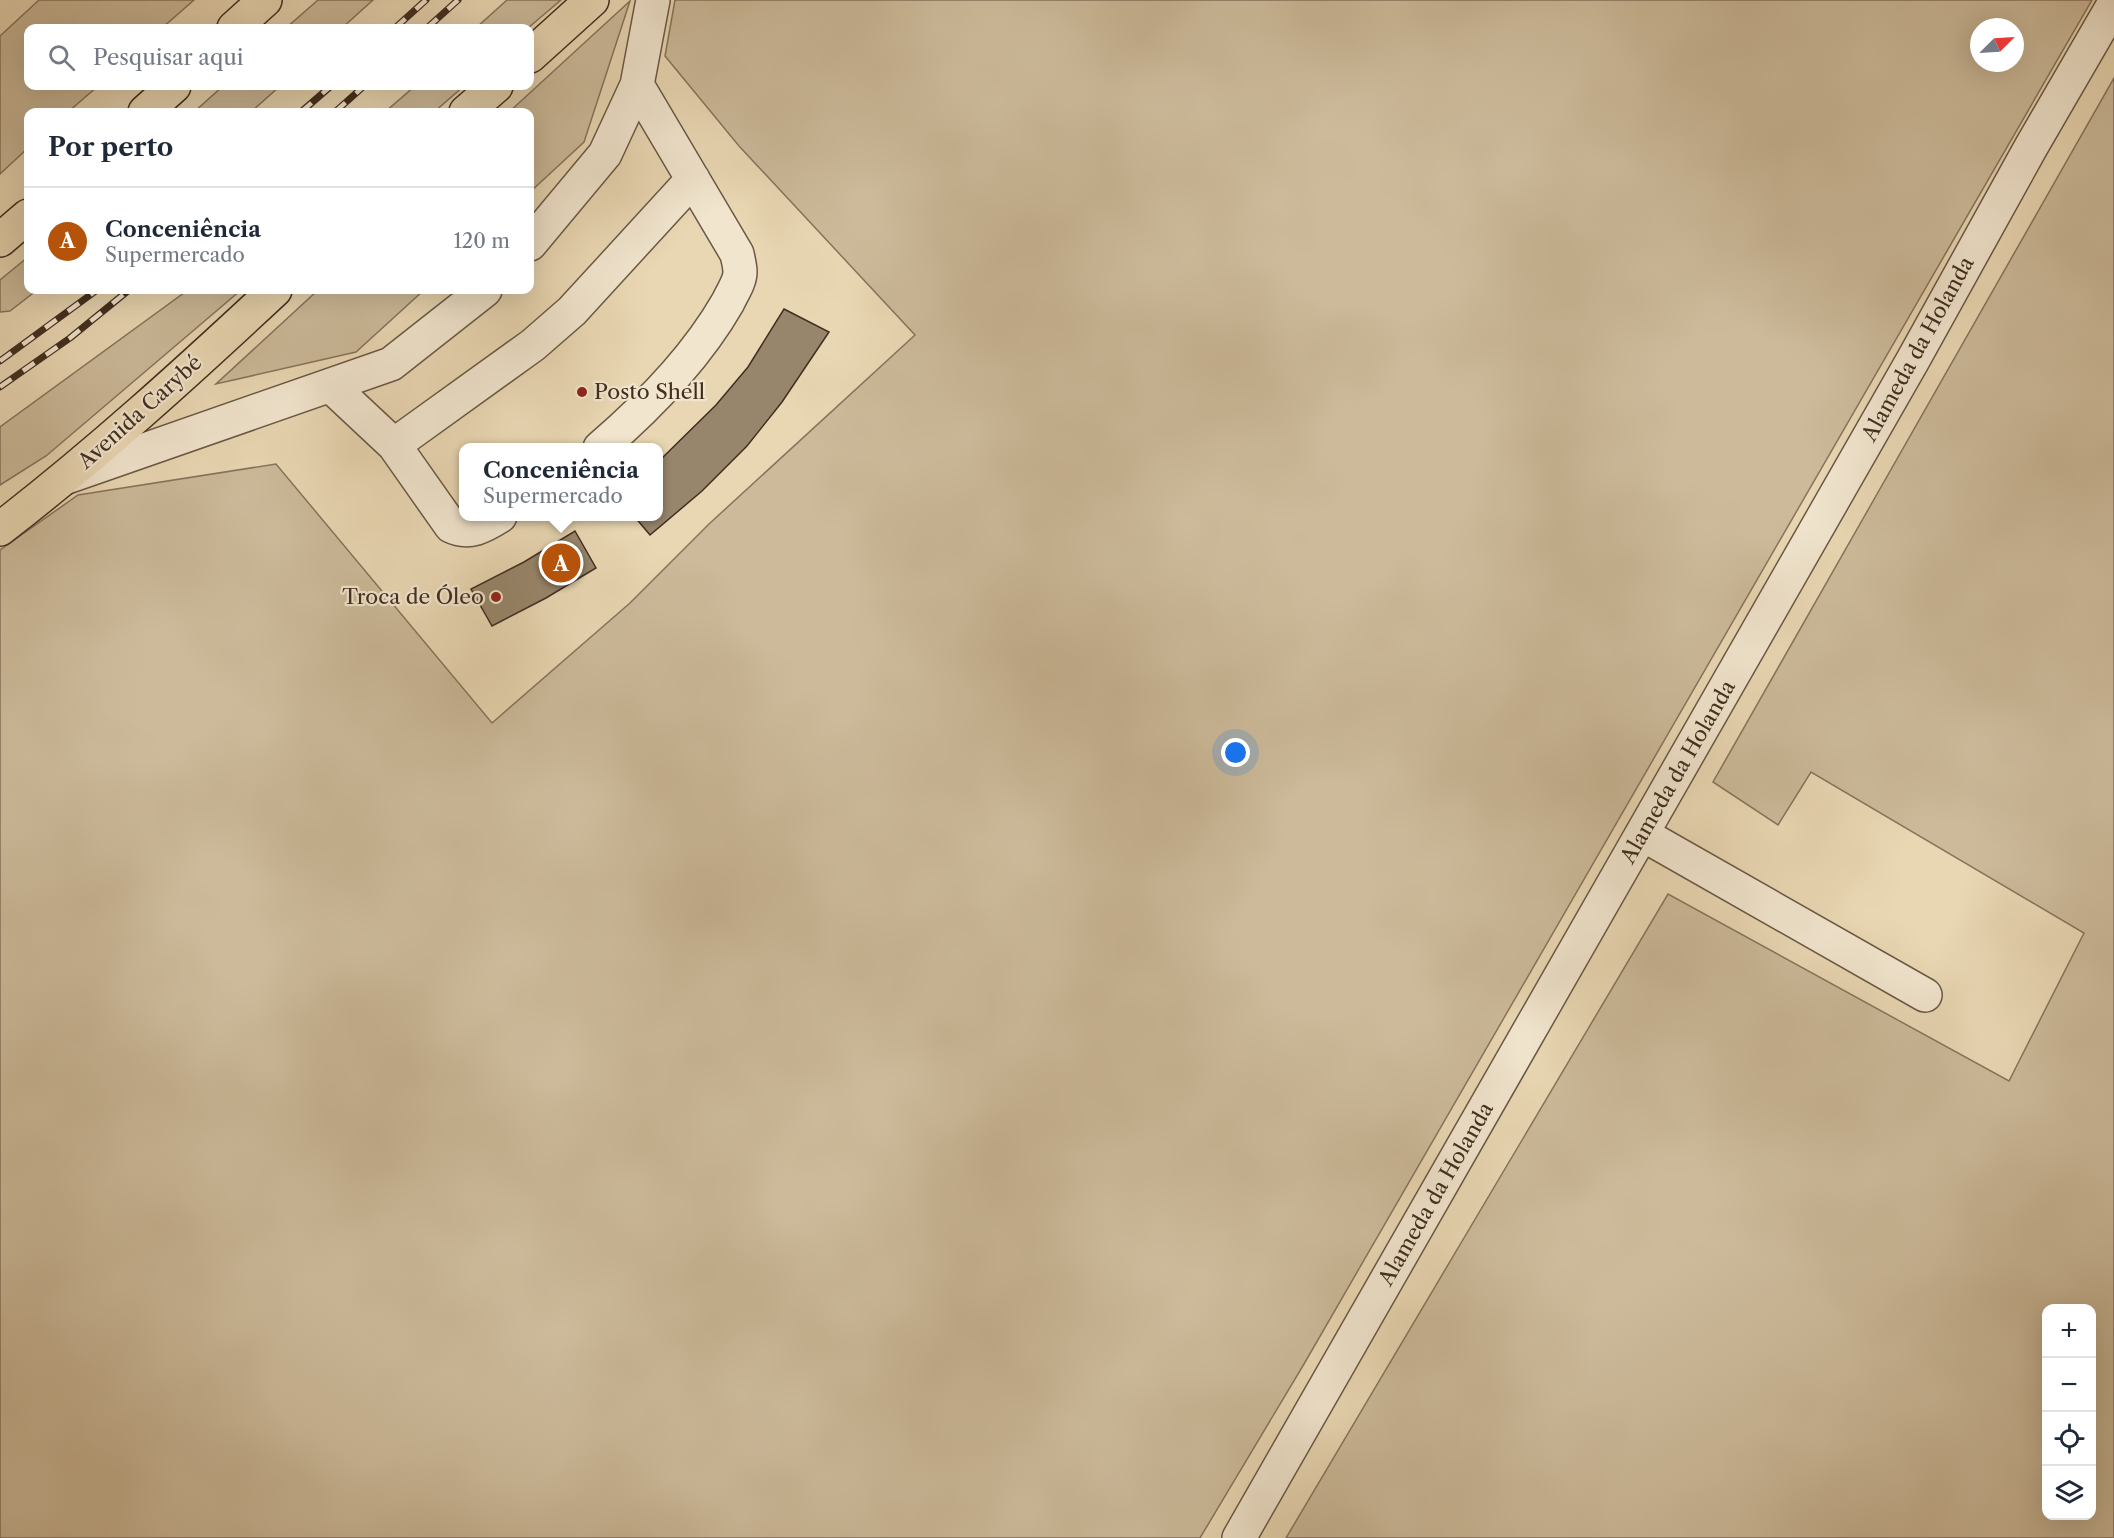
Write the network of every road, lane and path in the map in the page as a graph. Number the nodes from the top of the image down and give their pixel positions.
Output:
1 (265, 0) edge
2 (592, 0) edge
3 (653, 0) edge
4 (2114, 4) edge
5 (238, 24) edge
6 (534, 52) edge
7 (637, 86) junction
8 (170, 90) edge
9 (491, 90) edge
10 (149, 108) edge
11 (471, 108) edge
12 (693, 179) junction
13 (24, 219) edge
14 (534, 239) edge
15 (0, 240) edge
16 (271, 294) edge
17 (480, 294) edge
18 (331, 386) junction
19 (605, 443) edge
20 (394, 445) junction
21 (67, 477) junction
22 (490, 521) edge
23 (0, 529) edge
24 (1642, 834) junction
25 (1925, 995) dead end
26 (1239, 1538) edge

1 - 5 highway
2 - 6 highway
3 - 7 lane
4 - 24 lane, Alameda da Holanda
7 - 12 lane
7 - 14 lane
8 - 10 highway
9 - 11 highway
12 - 19 lane
12 - 20 lane
13 - 15 highway
16 - 21 highway, Avenida Carybé
17 - 18 lane
18 - 20 lane
18 - 21 lane
20 - 22 lane
21 - 23 highway, Avenida Carybé
24 - 25 lane
24 - 26 lane, Alameda da Holanda

